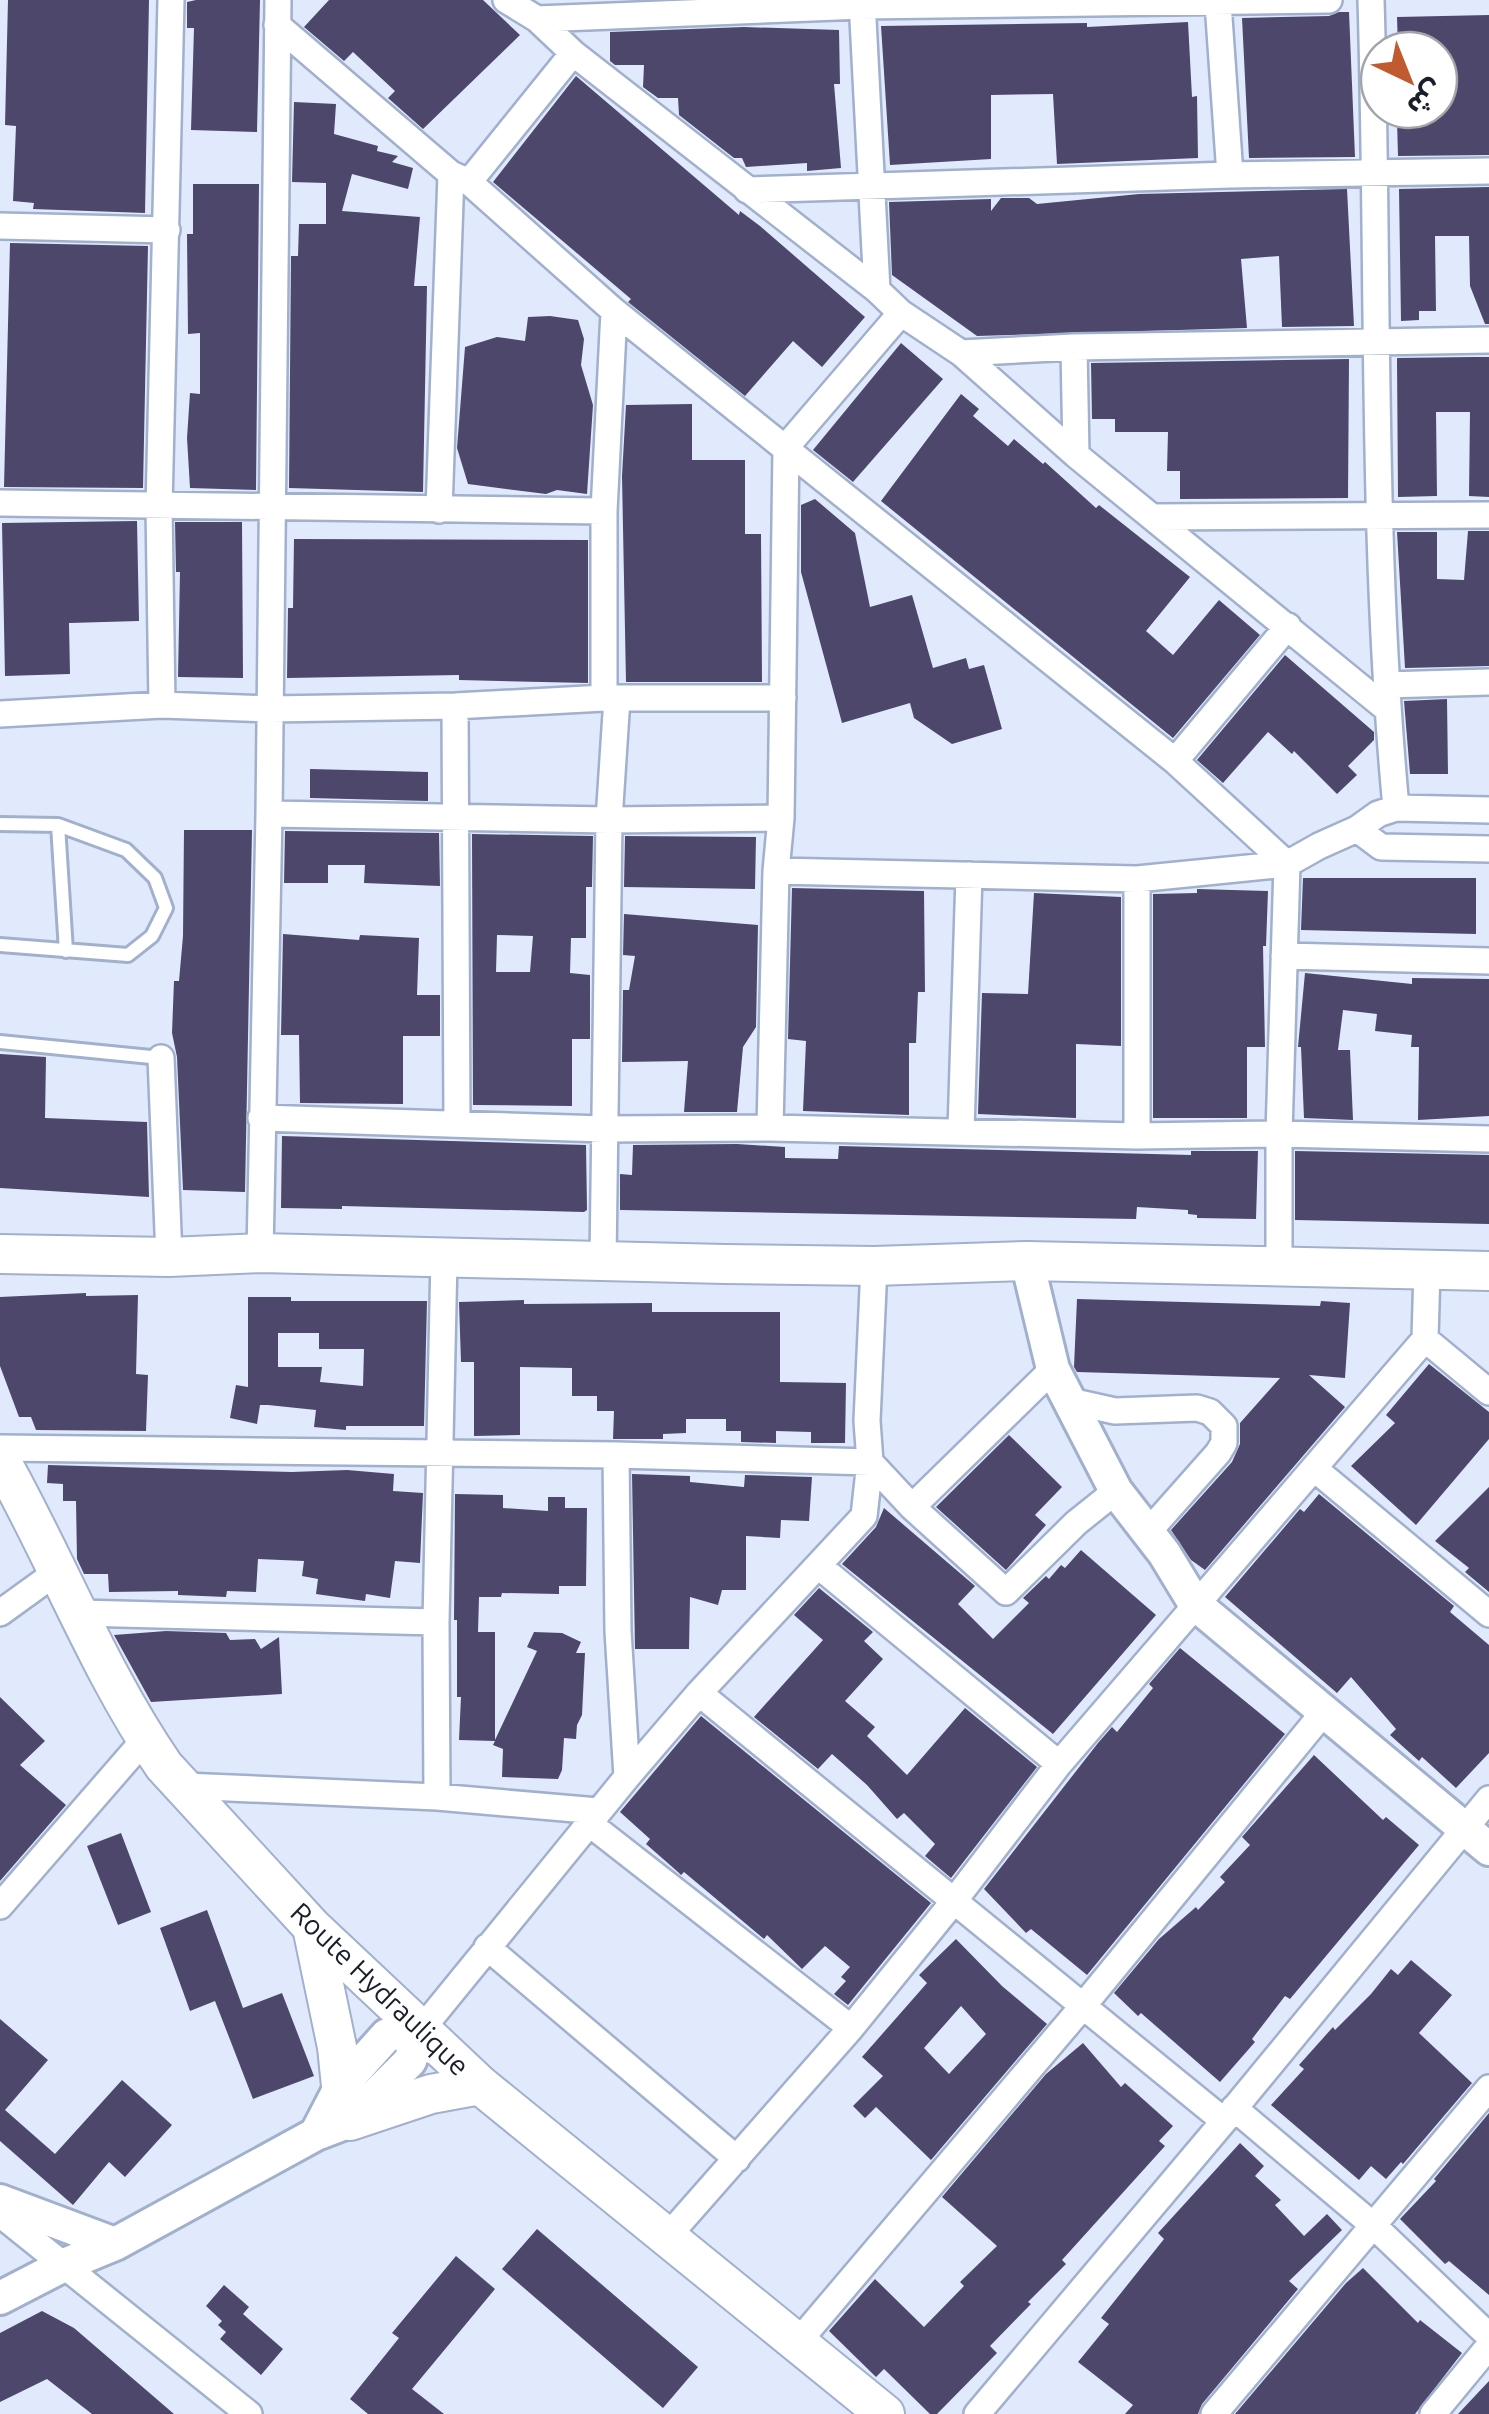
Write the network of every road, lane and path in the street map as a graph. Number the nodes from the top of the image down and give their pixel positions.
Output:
1 (170, 0) edge
2 (506, 0) edge
3 (1329, 0) edge
4 (1371, 0) edge
5 (862, 3) edge
6 (1218, 3) junction
7 (277, 12) edge
8 (536, 19) junction
9 (573, 54) junction
10 (1489, 172) edge
11 (1376, 173) junction
12 (1230, 174) junction
13 (460, 178) junction
14 (870, 186) junction
15 (747, 190) junction
16 (0, 226) edge
17 (166, 230) junction
18 (877, 290) junction
19 (614, 311) junction
20 (900, 312) junction
21 (1489, 340) edge
22 (1379, 343) junction
23 (1074, 347) junction
24 (960, 353) junction
25 (786, 447) junction
26 (1076, 455) junction
27 (0, 503) edge
28 (273, 506) junction
29 (160, 507) junction
30 (440, 510) junction
31 (604, 511) junction
32 (1489, 514) edge
33 (1154, 517) junction
34 (1380, 517) junction
35 (1288, 626) junction
36 (1489, 682) edge
37 (1387, 697) junction
38 (611, 698) junction
39 (783, 698) junction
40 (162, 705) junction
41 (456, 706) junction
42 (270, 709) junction
43 (0, 714) edge
44 (1174, 761) junction
45 (1396, 808) junction
46 (1489, 810) edge
47 (269, 814) junction
48 (458, 817) junction
49 (782, 818) junction
50 (609, 820) junction
51 (0, 824) edge
52 (58, 826) junction
53 (1357, 830) junction
54 (1489, 849) edge
55 (1287, 864) junction
56 (776, 871) junction
57 (968, 875) junction
58 (1137, 879) junction
59 (0, 945) edge
60 (66, 951) junction
61 (1284, 956) junction
62 (1489, 962) edge
63 (0, 1042) edge
64 (160, 1058) joint
65 (261, 1118) junction
66 (457, 1124) junction
67 (770, 1128) junction
68 (604, 1129) junction
69 (960, 1130) junction
70 (1278, 1134) junction
71 (1137, 1136) junction
72 (1489, 1139) edge
73 (0, 1254) edge
74 (260, 1254) junction
75 (168, 1257) junction
76 (444, 1258) junction
77 (603, 1261) junction
78 (1027, 1261) junction
79 (1279, 1265) junction
80 (874, 1266) junction
81 (1427, 1270) junction
82 (1489, 1270) edge
83 (1425, 1339) junction
84 (1053, 1369) junction
85 (1489, 1392) edge
86 (1070, 1400) junction
87 (0, 1448) edge
88 (440, 1452) junction
89 (616, 1455) junction
90 (0, 1459) edge
91 (870, 1462) junction
92 (1316, 1470) junction
93 (1116, 1491) junction
94 (912, 1506) junction
95 (1148, 1532) junction
96 (820, 1567) junction
97 (58, 1571) junction
98 (1195, 1604) junction
99 (0, 1613) edge
100 (80, 1614) junction
101 (1489, 1614) edge
102 (436, 1622) junction
103 (700, 1693) junction
104 (1324, 1713) junction
105 (146, 1739) junction
106 (1059, 1764) junction
107 (627, 1777) junction
108 (184, 1786) junction
109 (437, 1797) junction
110 (1489, 1799) edge
111 (594, 1817) junction
112 (1477, 1839) edge
113 (954, 1901) junction
114 (0, 1906) edge
115 (312, 1927) junction
116 (487, 1947) junction
117 (1083, 2006) junction
118 (851, 2028) junction
119 (421, 2030) junction
120 (480, 2085) junction
121 (1489, 2088) edge
122 (336, 2113) junction
123 (1229, 2115) junction
124 (736, 2159) junction
125 (0, 2201) edge
126 (0, 2214) edge
127 (1374, 2226) junction
128 (668, 2236) junction
129 (115, 2244) junction
130 (64, 2265) junction
131 (0, 2298) edge
132 (1489, 2336) edge
133 (798, 2342) junction
134 (1489, 2346) edge
135 (249, 2414) edge
136 (885, 2414) edge
137 (977, 2414) edge
138 (1214, 2414) edge
139 (1433, 2414) edge

1 - 17 street
2 - 8 street
3 - 6 street
4 - 11 street
5 - 6 street
5 - 8 street
5 - 14 street
6 - 12 street
7 - 13 street
7 - 28 street
8 - 9 street
9 - 13 street
9 - 15 street
10 - 11 street
11 - 12 street
11 - 22 street
12 - 14 street
13 - 19 street
13 - 30 street
14 - 15 street
14 - 18 street
15 - 18 street
16 - 17 street
17 - 29 street
18 - 20 street
19 - 25 street
19 - 31 street
20 - 24 street
20 - 25 street
21 - 22 street
22 - 23 street
22 - 34 street
23 - 24 street
23 - 26 street
24 - 26 street
25 - 39 street
25 - 44 street
26 - 33 street
27 - 29 street
28 - 29 street
28 - 30 street
28 - 42 street
29 - 40 street
30 - 31 street
31 - 38 street
32 - 34 street
33 - 34 street
33 - 35 street
34 - 37 street
35 - 37 street
35 - 44 street
36 - 37 street
37 - 45 street
38 - 39 street
38 - 41 street
38 - 50 street
39 - 49 street
40 - 42 street
40 - 43 street
41 - 42 street
41 - 48 street
42 - 47 street
44 - 55 street
45 - 46 street
45 - 53 street
47 - 48 street
47 - 65 street
48 - 50 street
48 - 66 street
49 - 50 street
49 - 56 street
50 - 68 street
51 - 52 lane
52 - 60 lane
52 - 60 lane
53 - 54 street
53 - 55 street
55 - 58 street
55 - 61 street
56 - 57 street
56 - 67 street
57 - 58 street
57 - 69 street
58 - 71 street
59 - 60 lane
61 - 62 street
61 - 70 street
63 - 64 lane
64 - 75 street
65 - 66 street
65 - 74 street
66 - 68 street
67 - 68 street
67 - 69 street
68 - 77 street
69 - 71 street
70 - 71 street
70 - 72 street
70 - 79 street
73 - 75 main road
74 - 75 main road
74 - 76 main road
76 - 77 main road
76 - 88 street
77 - 80 main road
78 - 79 main road
78 - 80 main road
78 - 84 street
79 - 81 main road
80 - 91 street
81 - 82 main road
81 - 83 street
83 - 85 street
83 - 92 street
84 - 86 street
84 - 94 street
86 - 93 street
86 - 95 street
87 - 88 street
88 - 89 street
88 - 102 street
89 - 91 street
89 - 107 street
90 - 97 main road, Route Hydraulique
91 - 94 street
91 - 96 street
92 - 98 street
92 - 101 street
93 - 94 street
93 - 95 street
95 - 98 street
96 - 103 street
96 - 106 street
97 - 99 street
97 - 100 main road, Route Hydraulique
98 - 104 street
98 - 106 street
100 - 102 street
100 - 105 main road, Route Hydraulique
102 - 109 street
103 - 107 street
103 - 113 street
104 - 112 street
104 - 117 street
105 - 108 main road, Route Hydraulique
105 - 114 street
106 - 113 street
107 - 111 street
108 - 109 street
108 - 115 main road, Route Hydraulique
109 - 111 street
110 - 112 street
111 - 116 street
111 - 118 street
112 - 123 street
113 - 117 street
113 - 118 street
115 - 119 main road, Route Hydraulique
115 - 122 main road
116 - 119 street
116 - 124 street
117 - 123 street
117 - 133 street
118 - 124 street
119 - 120 main road, Route Hydraulique
119 - 122 street
120 - 122 main road
120 - 128 main road, Route Hydraulique
121 - 127 street
122 - 129 street
123 - 127 street
123 - 137 street
124 - 128 street
125 - 129 street
126 - 130 street
127 - 132 street
127 - 138 street
128 - 133 main road, Route Hydraulique
129 - 130 street
130 - 131 street
130 - 135 street
133 - 136 main road, Route Hydraulique
134 - 139 street

